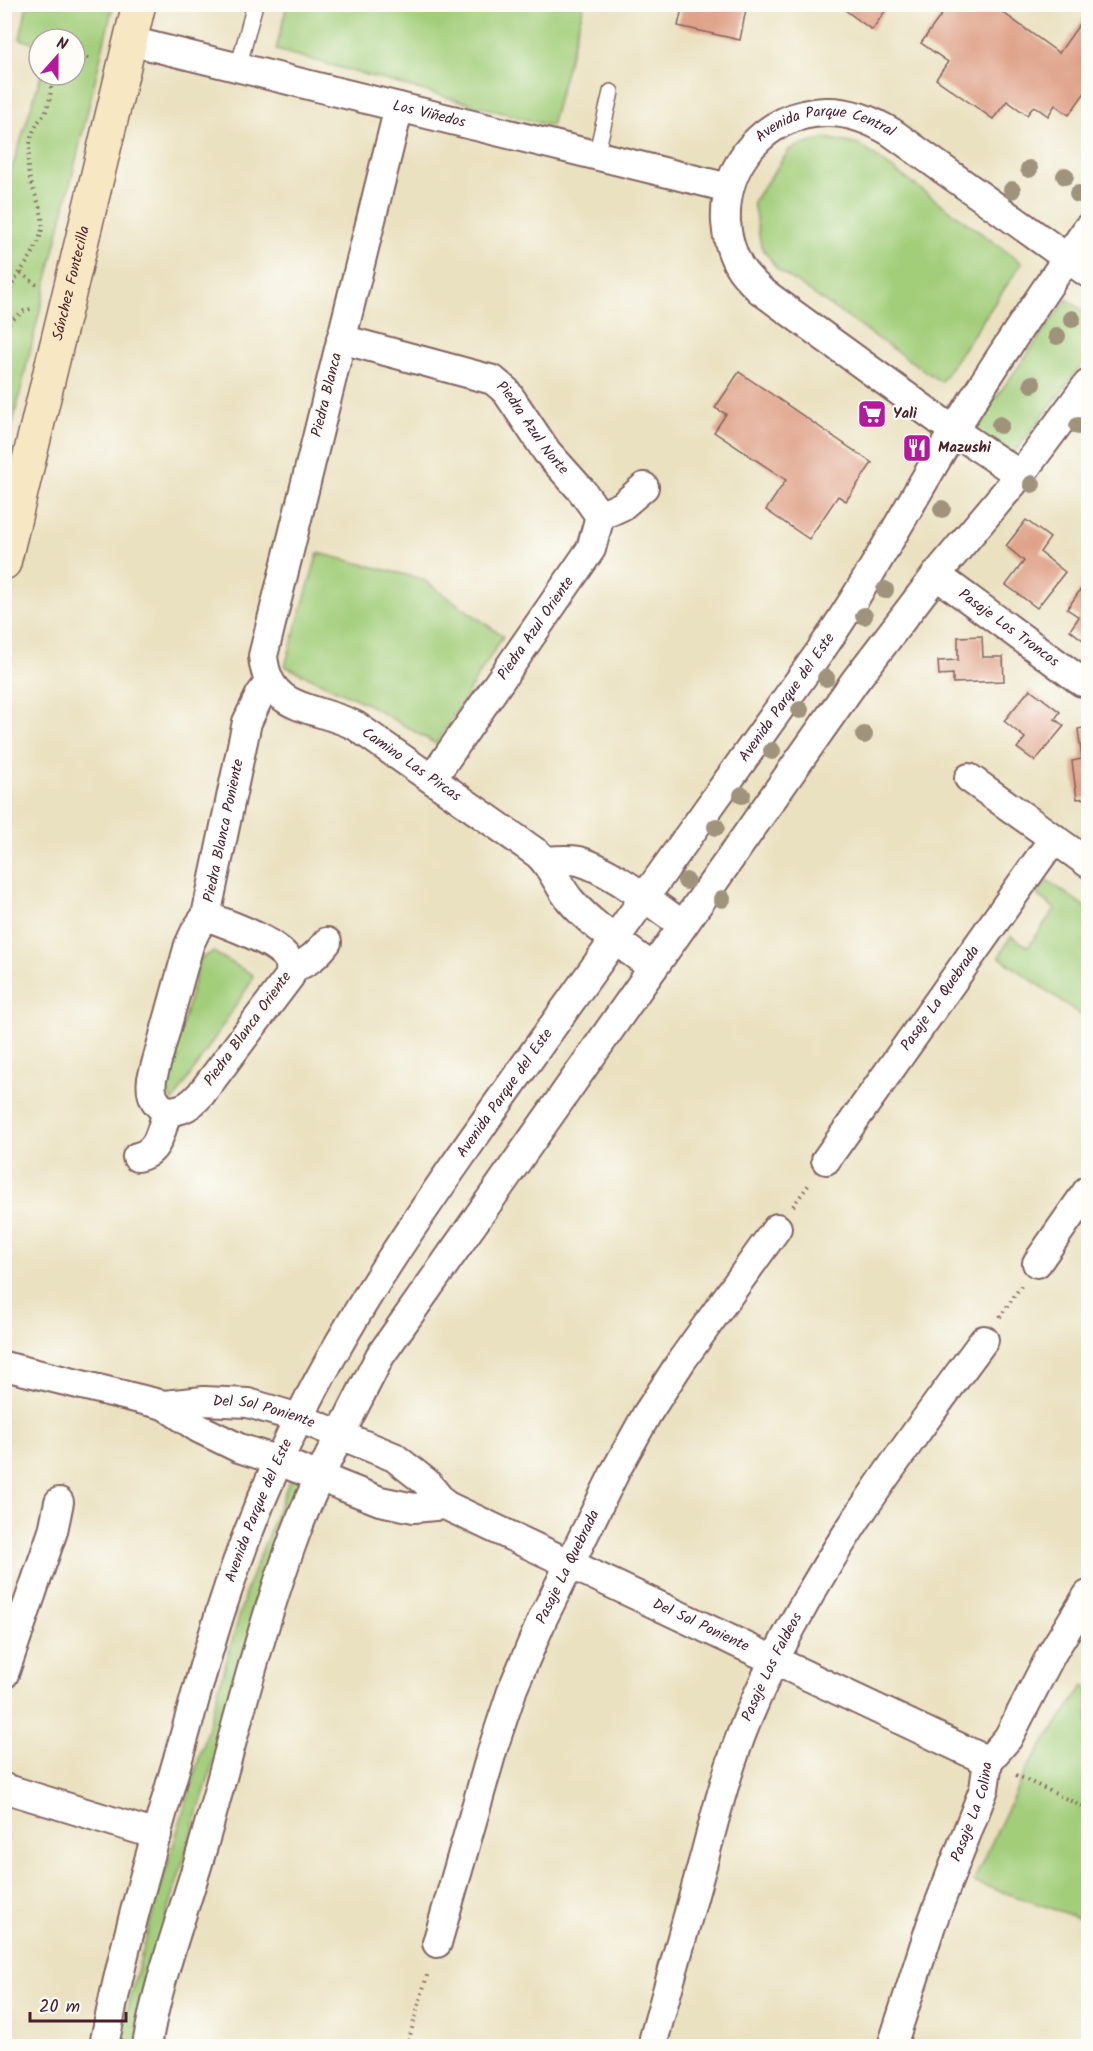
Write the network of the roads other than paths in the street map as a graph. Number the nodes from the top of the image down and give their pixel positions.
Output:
1 (139, 4) edge
2 (255, 4) edge
3 (130, 41) junction
4 (237, 68) junction
5 (611, 92) dead end
6 (399, 107) junction
7 (596, 156) junction
8 (729, 188) junction
9 (1089, 228) edge
10 (1078, 266) edge
11 (341, 339) junction
12 (1089, 384) edge
13 (954, 430) junction
14 (1020, 475) junction
15 (645, 487) dead end
16 (600, 516) junction
17 (4, 563) edge
18 (936, 575) junction
19 (1082, 682) dead end
20 (269, 683) junction
21 (432, 778) junction
22 (969, 778) dead end
23 (1054, 838) junction
24 (546, 861) junction
25 (1089, 863) edge
26 (643, 897) junction
27 (206, 916) junction
28 (683, 925) junction
29 (614, 938) junction
30 (327, 942) dead end
31 (291, 968) junction
32 (653, 968) junction
33 (167, 1111) junction
34 (137, 1157) dead end
35 (826, 1160) road end
36 (1089, 1190) edge
37 (777, 1228) road end
38 (1037, 1263) road end
39 (984, 1340) road end
40 (4, 1366) edge
41 (164, 1405) junction
42 (299, 1418) junction
43 (341, 1434) junction
44 (279, 1461) junction
45 (320, 1476) junction
46 (59, 1502) dead end
47 (444, 1505) junction
48 (569, 1563) junction
49 (1089, 1595) edge
50 (774, 1661) junction
51 (4, 1674) edge
52 (988, 1761) junction
53 (4, 1788) edge
54 (156, 1835) junction
55 (436, 1944) road end
56 (654, 2038) dead end
57 (104, 2046) edge
58 (147, 2046) edge
59 (892, 2046) edge

1 - 3 street, Sánchez Fontecilla
2 - 4 lane
3 - 4 street, Los Viñedos
3 - 17 street, Sánchez Fontecilla
4 - 6 street, Los Viñedos
5 - 7 lane
6 - 7 street, Los Viñedos
6 - 11 street, Piedra Blanca
7 - 8 street, Los Viñedos
8 - 10 street, Avenida Parque Central
8 - 13 street, Avenida Parque Central
9 - 10 street, Avenida Parque del Este
10 - 13 street, Avenida Parque del Este
11 - 16 street, Piedra Azul Norte
11 - 20 street, Piedra Blanca
12 - 14 street
13 - 14 street, Avenida Parque Central
13 - 26 street, Avenida Parque del Este
14 - 18 street
15 - 16 street
16 - 21 street, Piedra Azul Oriente
18 - 19 street, Pasaje Los Troncos
18 - 28 street
20 - 21 street, Camino Las Pircas
20 - 27 street, Piedra Blanca Poniente
21 - 24 street, Camino Las Pircas
22 - 23 street
23 - 25 street
23 - 35 street, Pasaje La Quebrada
24 - 26 street
24 - 29 street, Camino Las Pircas
26 - 28 street
26 - 29 street, Avenida Parque del Este
27 - 31 street
27 - 33 street, Piedra Blanca Poniente
28 - 32 street
29 - 32 street, Camino Las Pircas
29 - 42 street, Avenida Parque del Este
30 - 31 street, Piedra Blanca Oriente
31 - 33 street, Piedra Blanca Oriente
32 - 43 street
33 - 34 street
36 - 38 street
37 - 48 street, Pasaje La Quebrada
39 - 50 street, Pasaje Los Faldeos
40 - 41 street, Del Sol Poniente
41 - 42 street, Del Sol Poniente
41 - 44 street, Del Sol Poniente
42 - 43 street, Del Sol Poniente
42 - 44 street, Avenida Parque del Este
43 - 45 street
43 - 47 street, Del Sol Poniente
44 - 45 street, Del Sol Poniente
44 - 54 street, Avenida Parque del Este
45 - 47 street, Del Sol Poniente
45 - 58 street
46 - 51 street
47 - 48 street, Del Sol Poniente
48 - 50 street, Del Sol Poniente
48 - 55 street, Pasaje La Quebrada
49 - 52 street, Pasaje La Colina
50 - 52 street, Del Sol Poniente
50 - 56 street, Pasaje Los Faldeos
52 - 59 street, Pasaje La Colina
53 - 54 street
54 - 57 street, Avenida Parque del Este

